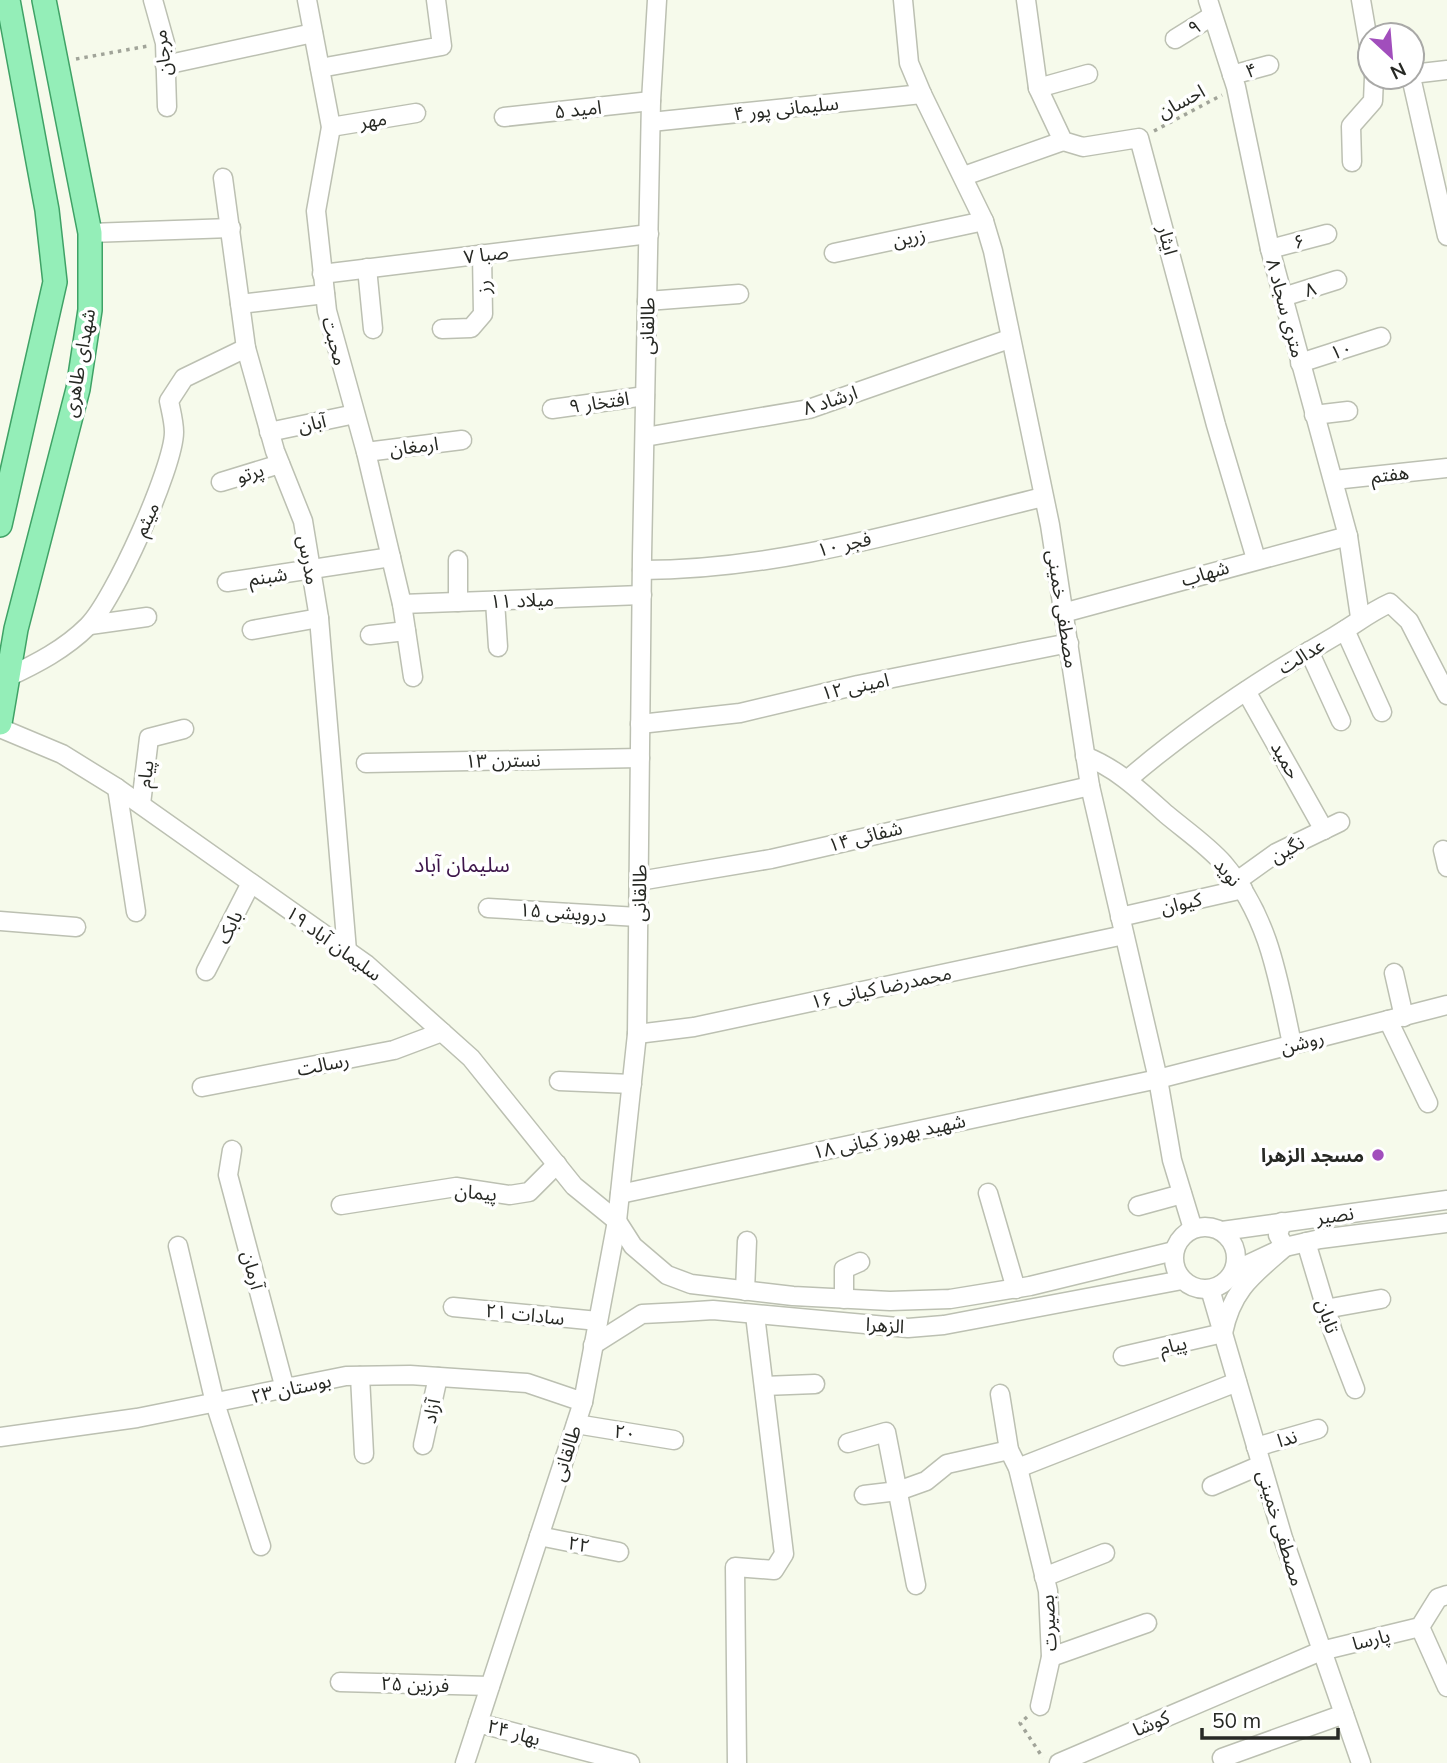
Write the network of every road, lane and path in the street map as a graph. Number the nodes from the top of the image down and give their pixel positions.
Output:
1 (8, 0) edge
2 (44, 0) edge
3 (153, 0) edge
4 (307, 0) edge
5 (436, 0) edge
6 (657, 0) edge
7 (903, 0) edge
8 (1026, 0) edge
9 (1361, 0) edge
10 (1210, 8) edge
11 (1365, 21) edge
12 (313, 33) junction
13 (52, 37) junction
14 (1175, 39) dead end
15 (165, 43) junction
16 (19, 45) junction
17 (57, 62) junction
18 (165, 65) junction
19 (1269, 65) dead end
20 (320, 68) junction
21 (1447, 70) edge
22 (1088, 74) dead end
23 (1426, 74) edge
24 (1234, 81) junction
25 (1038, 88) junction
26 (1375, 91) edge
27 (1415, 91) edge
28 (922, 94) junction
29 (651, 101) junction
30 (167, 107) dead end
31 (416, 113) dead end
32 (504, 117) dead end
33 (651, 121) junction
34 (331, 127) junction
35 (1139, 138) junction
36 (1063, 141) junction
37 (1352, 162) dead end
38 (964, 176) junction
39 (223, 178) dead end
40 (984, 221) junction
41 (231, 228) junction
42 (90, 233) junction
43 (1327, 233) dead end
44 (649, 234) junction
45 (1447, 236) edge
46 (1270, 249) junction
47 (834, 253) dead end
48 (482, 254) junction
49 (367, 268) junction
50 (323, 274) junction
51 (1337, 280) dead end
52 (325, 294) junction
53 (739, 294) dead end
54 (1283, 297) junction
55 (647, 301) junction
56 (240, 304) junction
57 (373, 329) dead end
58 (442, 329) dead end
59 (1381, 337) dead end
60 (1009, 339) junction
61 (246, 348) junction
62 (1300, 363) junction
63 (645, 396) junction
64 (552, 409) dead end
65 (1348, 411) dead end
66 (355, 414) junction
67 (1314, 415) junction
68 (269, 432) junction
69 (645, 437) junction
70 (462, 440) dead end
71 (366, 452) junction
72 (280, 464) junction
73 (1447, 468) edge
74 (1334, 480) junction
75 (221, 482) dead end
76 (1043, 497) junction
77 (0, 526) edge
78 (1348, 536) junction
79 (391, 557) junction
80 (1256, 559) junction
81 (458, 560) dead end
82 (311, 570) junction
83 (642, 570) junction
84 (227, 582) dead end
85 (642, 595) junction
86 (495, 601) junction
87 (458, 602) junction
88 (402, 604) junction
89 (1063, 613) junction
90 (147, 617) dead end
91 (1360, 617) junction
92 (319, 618) junction
93 (90, 625) junction
94 (252, 629) dead end
95 (1345, 630) junction
96 (406, 631) junction
97 (370, 635) dead end
98 (1069, 643) junction
99 (498, 647) dead end
100 (1308, 651) junction
101 (8, 677) junction
102 (413, 677) dead end
103 (1246, 691) junction
104 (1447, 695) edge
105 (1382, 712) dead end
106 (1341, 721) dead end
107 (640, 724) junction
108 (0, 725) edge
109 (184, 729) dead end
110 (1085, 756) junction
111 (640, 758) junction
112 (366, 763) dead end
113 (1127, 780) junction
114 (1090, 786) junction
115 (117, 788) junction
116 (141, 804) junction
117 (1332, 826) joint
118 (639, 881) junction
119 (251, 883) junction
120 (1240, 885) junction
121 (488, 908) dead end
122 (136, 912) dead end
123 (638, 917) junction
124 (1120, 917) junction
125 (0, 921) edge
126 (76, 927) dead end
127 (1124, 935) junction
128 (347, 951) junction
129 (206, 971) dead end
130 (1394, 973) dead end
131 (1447, 1005) edge
132 (1396, 1018) junction
133 (442, 1032) junction
134 (637, 1034) junction
135 (1292, 1044) junction
136 (1158, 1079) junction
137 (559, 1081) dead end
138 (632, 1084) junction
139 (202, 1087) dead end
140 (1428, 1103) dead end
141 (232, 1150) dead end
142 (557, 1164) junction
143 (988, 1193) dead end
144 (620, 1194) junction
145 (1182, 1194) junction
146 (1447, 1200) edge
147 (341, 1205) dead end
148 (1138, 1206) dead end
149 (617, 1221) junction
150 (1282, 1222) junction
151 (1447, 1223) edge
152 (1193, 1229) junction
153 (1222, 1231) junction
154 (747, 1241) dead end
155 (1306, 1242) junction
156 (178, 1245) dead end
157 (1285, 1247) junction
158 (1174, 1251) junction
159 (860, 1262) dead end
160 (1134, 1262) junction
161 (1234, 1271) junction
162 (1182, 1280) junction
163 (691, 1284) junction
164 (1016, 1289) junction
165 (1133, 1289) junction
166 (1210, 1289) junction
167 (745, 1291) junction
168 (844, 1299) junction
169 (1381, 1299) dead end
170 (453, 1307) dead end
171 (1325, 1309) junction
172 (682, 1312) junction
173 (755, 1315) junction
174 (598, 1321) junction
175 (1223, 1333) junction
176 (593, 1345) junction
177 (1122, 1356) dead end
178 (360, 1376) junction
179 (438, 1377) junction
180 (1237, 1382) junction
181 (815, 1384) dead end
182 (764, 1386) junction
183 (285, 1389) junction
184 (1355, 1389) dead end
185 (1000, 1394) dead end
186 (583, 1402) junction
187 (215, 1403) junction
188 (576, 1424) junction
189 (1318, 1429) dead end
190 (0, 1437) edge
191 (674, 1440) dead end
192 (848, 1443) dead end
193 (423, 1445) dead end
194 (1256, 1447) junction
195 (1009, 1450) junction
196 (364, 1454) dead end
197 (1261, 1465) junction
198 (1018, 1468) junction
199 (1212, 1486) dead end
200 (898, 1491) junction
201 (864, 1495) dead end
202 (539, 1536) junction
203 (261, 1546) dead end
204 (619, 1552) dead end
205 (1105, 1553) dead end
206 (1044, 1577) junction
207 (916, 1585) dead end
208 (1447, 1595) edge
209 (1147, 1623) dead end
210 (1420, 1627) junction
211 (1321, 1651) junction
212 (1051, 1657) junction
213 (340, 1682) dead end
214 (490, 1686) junction
215 (1447, 1687) edge
216 (1040, 1706) joint
217 (1344, 1714) junction
218 (478, 1723) junction
219 (1222, 1758) dead end
220 (465, 1763) edge
221 (630, 1763) edge
222 (737, 1763) edge
223 (1046, 1763) edge
224 (1059, 1763) edge
225 (1361, 1763) edge

1 - 16 main road, شهدای طاهری
2 - 13 main road, شهدای طاهری
3 - 15 street, مرجان
4 - 12 street, محبت
5 - 20 street
6 - 29 street, طالقانی
7 - 28 street, مصطفی خمینی
8 - 25 street
9 - 11 street
10 - 14 street, ۹
10 - 24 street, ۸ متری سجاد
12 - 18 street
12 - 20 street, محبت
13 - 16 main road
13 - 17 main road, شهدای طاهری
15 - 17 path
15 - 18 street, مرجان
16 - 77 main road, شهدای طاهری
17 - 42 main road, شهدای طاهری
18 - 30 street, مرجان
19 - 24 street, ۴
20 - 34 street, محبت
21 - 23 street
22 - 25 street
24 - 35 path, احسان
24 - 46 street, ۸ متری سجاد
25 - 36 street
26 - 37 street
27 - 45 street
28 - 33 street, سلیمانی پور ۴
28 - 38 street, مصطفی خمینی
29 - 32 street, امید ۵
29 - 33 street, طالقانی
31 - 34 street, مهر
33 - 44 street, طالقانی
34 - 50 street, محبت
35 - 36 street
35 - 80 street, ایثار
36 - 38 street
38 - 40 street, مصطفی خمینی
39 - 41 street, مدرس
40 - 47 street, زرین
40 - 60 street, مصطفی خمینی
41 - 42 street
41 - 56 street, مدرس
42 - 101 main road, شهدای طاهری
43 - 46 street, ۶
44 - 48 street, صبا ۷
44 - 55 street, طالقانی
46 - 54 street, ۸ متری سجاد
48 - 49 street, صبا ۷
48 - 58 street, رز
49 - 50 street, صبا ۷
49 - 57 street
50 - 52 street, محبت
51 - 54 street, ۸
52 - 56 street
52 - 66 street, محبت
53 - 55 street
54 - 62 street, ۸ متری سجاد
55 - 63 street, طالقانی
56 - 61 street, مدرس
59 - 62 street, ۱۰
60 - 69 street, ارشاد ۸
60 - 76 street, مصطفی خمینی
61 - 68 street, مدرس
61 - 93 street, میثم
62 - 67 street, ۸ متری سجاد
63 - 64 street, افتخار ۹
63 - 69 street, طالقانی
65 - 67 street
66 - 68 street, آبان
66 - 71 street, محبت
67 - 74 street, ۸ متری سجاد
68 - 72 street, مدرس
69 - 83 street, طالقانی
70 - 71 street, ارمغان
71 - 79 street, محبت
72 - 75 street, پرتو
72 - 82 street, مدرس
73 - 74 street, هفتم
74 - 78 street, ۸ متری سجاد
76 - 83 street, فجر ۱۰
76 - 89 street, مصطفی خمینی
78 - 80 street, شهاب
78 - 91 street, ۸ متری سجاد
79 - 82 street, شبنم
79 - 88 street, محبت
80 - 89 street, شهاب
81 - 87 street
82 - 84 street, شبنم
82 - 92 street, مدرس
83 - 85 street, طالقانی
85 - 86 street, میلاد ۱۱
85 - 107 street, طالقانی
86 - 87 street, میلاد ۱۱
86 - 99 street
87 - 88 street, میلاد ۱۱
88 - 96 street, محبت
89 - 98 street, مصطفی خمینی
90 - 93 street
91 - 95 street, عدالت
91 - 104 street, عدالت
92 - 94 street
92 - 128 street, مدرس
93 - 101 street, میثم
95 - 100 street, عدالت
95 - 105 street
96 - 97 street
96 - 102 street, محبت
98 - 107 street, امینی ۱۲
98 - 110 street, مصطفی خمینی
100 - 103 street, عدالت
100 - 106 street
101 - 108 main road, شهدای طاهری
103 - 113 street, عدالت
103 - 117 street, حمید
107 - 111 street, طالقانی
108 - 115 street, سلیمان آباد ۱۹
109 - 116 street, پیام
110 - 113 street, نوید
110 - 114 street, مصطفی خمینی
111 - 112 street, نسترن ۱۳
111 - 118 street, طالقانی
113 - 120 street, نوید
114 - 118 street, شفائی ۱۴
114 - 124 street, مصطفی خمینی
115 - 116 street, سلیمان آباد ۱۹
115 - 122 street
116 - 119 street, سلیمان آباد ۱۹
117 - 120 street, نگین
118 - 123 street, طالقانی
119 - 128 street, سلیمان آباد ۱۹
119 - 129 street, بابک
120 - 124 street, کیوان
120 - 135 street, نوید
121 - 123 street, درویشی ۱۵
123 - 134 street, طالقانی
124 - 127 street, مصطفی خمینی
125 - 126 street
127 - 134 street, محمدرضا کیانی ۱۶
127 - 136 street, مصطفی خمینی
128 - 133 street, سلیمان آباد ۱۹
130 - 132 street
131 - 132 street, روشن
132 - 135 street, روشن
132 - 140 street
133 - 139 street, رسالت
133 - 142 street, سلیمان آباد ۱۹
134 - 138 street, طالقانی
135 - 136 street, روشن
136 - 144 street, شهید بهروز کیانی ۱۸
136 - 145 street, مصطفی خمینی
137 - 138 street
138 - 144 street, طالقانی
141 - 183 street, آرمان
142 - 147 street, پیمان
142 - 149 street, سلیمان آباد ۱۹
143 - 164 street
144 - 149 street, طالقانی
145 - 148 street
145 - 152 street, مصطفی خمینی
146 - 150 street, نصیر
149 - 163 street, الزهرا
149 - 174 street, طالقانی
150 - 153 street, نصیر
150 - 157 street
151 - 155 street
152 - 153 street
152 - 158 street
153 - 161 street
154 - 167 street
155 - 157 street
155 - 171 street, تابان
156 - 187 street
157 - 161 street
157 - 175 street
158 - 160 street, الزهرا
158 - 162 street
159 - 168 street
160 - 164 street, الزهرا
160 - 165 street
161 - 166 street
162 - 165 street, الزهرا
162 - 166 street
163 - 167 street, الزهرا
163 - 172 street
164 - 168 street, الزهرا
165 - 173 street, الزهرا
166 - 175 street, مصطفی خمینی
167 - 168 street, الزهرا
169 - 171 street
170 - 174 street, سادات ۲۱
171 - 184 street, تابان
172 - 173 street, الزهرا
172 - 176 street, الزهرا
173 - 182 street
174 - 176 street, طالقانی
175 - 177 street, پیام
175 - 180 street, مصطفی خمینی
176 - 186 street, طالقانی
178 - 179 street, بوستان ۲۳
178 - 183 street, بوستان ۲۳
178 - 196 street
179 - 186 street, بوستان ۲۳
179 - 193 street, آزاد
180 - 194 street, مصطفی خمینی
180 - 198 street
181 - 182 street
182 - 222 street
183 - 187 street, بوستان ۲۳
185 - 195 street, بصیرت
186 - 188 street, طالقانی
187 - 190 street, بوستان ۲۳
187 - 203 street
188 - 191 street, ۲۰
188 - 202 street, طالقانی
189 - 194 street, ندا
192 - 200 street
194 - 197 street, مصطفی خمینی
195 - 198 street, بصیرت
195 - 200 street
197 - 199 street
197 - 211 street, مصطفی خمینی
198 - 206 street, بصیرت
200 - 201 street
200 - 207 street
202 - 204 street, ۲۲
202 - 214 street, طالقانی
205 - 206 street
206 - 212 street, بصیرت
208 - 210 street
209 - 212 street
210 - 211 street, پارسا
210 - 215 street
211 - 217 street, مصطفی خمینی
211 - 224 street, کوشا
212 - 216 street, بصیرت
213 - 214 street, فرزین ۲۵
214 - 218 street, طالقانی
216 - 223 path
217 - 219 street
217 - 225 street, مصطفی خمینی
218 - 220 street, طالقانی
218 - 221 street, بهار ۲۴

